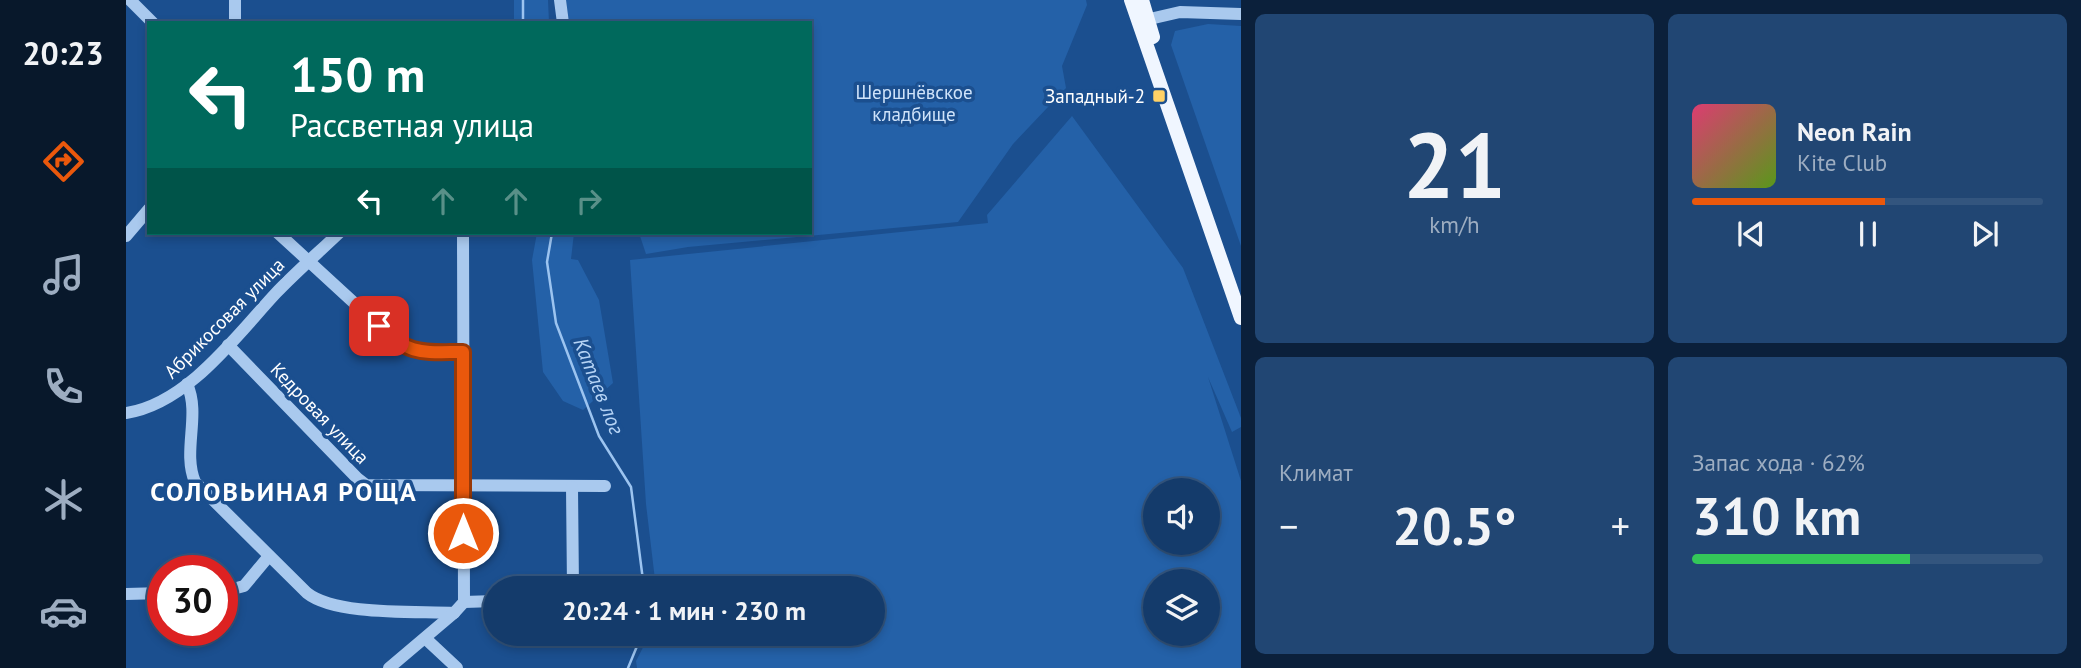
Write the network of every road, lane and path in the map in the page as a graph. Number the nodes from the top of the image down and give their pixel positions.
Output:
1 (130, 0) edge
2 (234, 0) edge
3 (560, 0) edge
4 (1131, 0) edge
5 (1142, 0) edge
6 (1241, 14) edge
7 (151, 21) edge
8 (235, 21) edge
9 (563, 21) edge
10 (1143, 21) junction
11 (147, 211) edge
12 (280, 235) edge
13 (337, 235) edge
14 (463, 235) edge
15 (126, 236) edge
16 (310, 260) junction
17 (1241, 293) edge
18 (1241, 318) edge
19 (228, 345) junction
20 (463, 352) junction
21 (187, 384) junction
22 (126, 413) edge
23 (572, 486) junction
24 (605, 486) dead end
25 (463, 487) junction
26 (269, 556) junction
27 (573, 576) edge
28 (238, 588) edge
29 (147, 593) edge
30 (126, 594) edge
31 (483, 601) edge
32 (464, 602) junction
33 (454, 613) junction
34 (426, 639) junction
35 (389, 668) edge
36 (457, 668) edge

1 - 7 street
2 - 8 street
3 - 9 street
4 - 10 main road
5 - 10 main road
6 - 10 street
10 - 17 main road
10 - 18 main road
11 - 15 street
12 - 16 street
13 - 16 street, Абрикосовая улица
14 - 20 street
16 - 19 street, Абрикосовая улица
16 - 20 street
19 - 21 street, Абрикосовая улица
19 - 25 street, Кедровая улица
20 - 25 street
21 - 22 street, Абрикосовая улица
21 - 26 street
23 - 24 street, Кедровая улица
23 - 25 street, Кедровая улица
23 - 27 street
25 - 32 street
26 - 28 street
26 - 33 street
29 - 30 street
31 - 32 street
32 - 33 street
33 - 34 street
34 - 35 street
34 - 36 street

